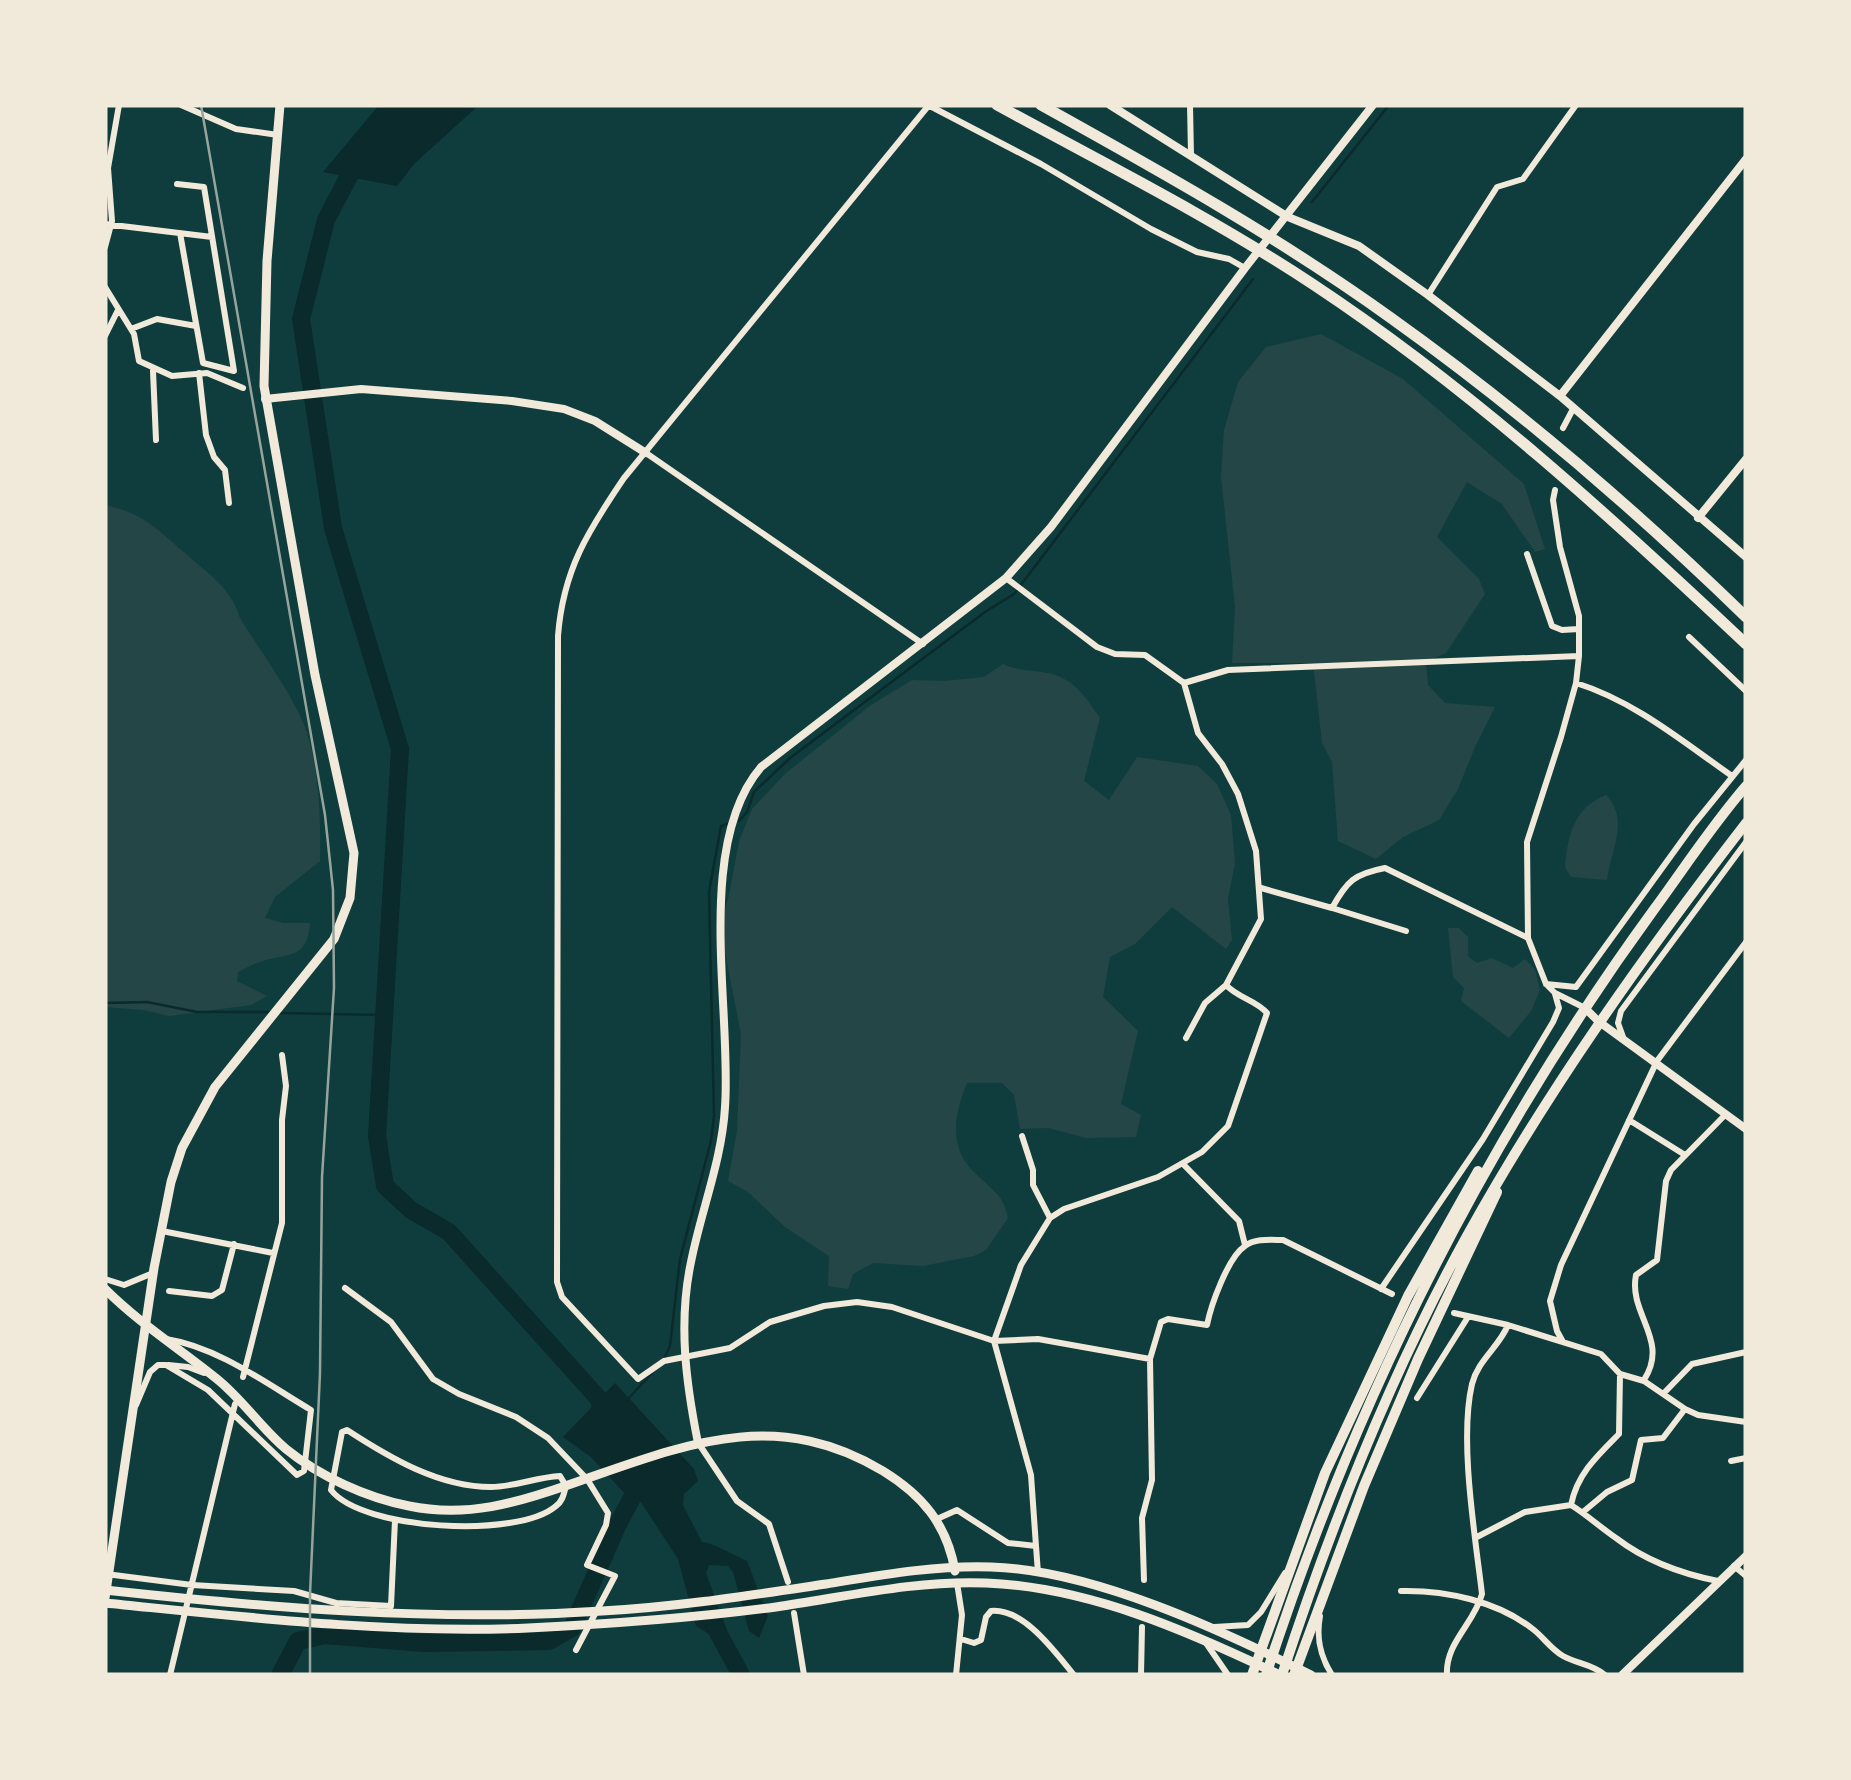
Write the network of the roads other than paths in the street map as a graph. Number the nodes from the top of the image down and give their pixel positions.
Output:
1 (119, 105) edge
2 (181, 105) edge
3 (280, 105) edge
4 (997, 105) edge
5 (1040, 105) edge
6 (1110, 105) edge
7 (1190, 105) edge
8 (1373, 105) edge
9 (1576, 105) edge
10 (278, 135) junction
11 (1191, 155) junction
12 (1746, 158) edge
13 (176, 184) dead end
14 (1288, 217) junction
15 (108, 224) edge
16 (180, 233) junction
17 (212, 237) junction
18 (105, 247) edge
19 (1246, 268) junction
20 (105, 288) edge
21 (1428, 294) junction
22 (119, 309) junction
23 (196, 326) junction
24 (130, 329) junction
25 (105, 336) edge
26 (152, 369) junction
27 (199, 374) junction
28 (243, 388) dead end
29 (1560, 396) junction
30 (270, 398) junction
31 (1573, 410) junction
32 (1564, 428) dead end
33 (156, 440) dead end
34 (646, 452) junction
35 (1746, 458) edge
36 (1555, 490) dead end
37 (229, 503) dead end
38 (1698, 518) junction
39 (1527, 554) dead end
40 (1746, 558) edge
41 (1006, 578) junction
42 (1746, 614) edge
43 (1579, 629) junction
44 (1688, 636) dead end
45 (923, 644) junction
46 (1746, 644) edge
47 (1578, 656) junction
48 (1184, 683) junction
49 (1576, 683) junction
50 (1746, 691) edge
51 (1746, 760) edge
52 (1732, 776) junction
53 (1746, 786) edge
54 (1746, 823) edge
55 (1746, 842) edge
56 (1261, 888) junction
57 (1332, 908) junction
58 (1406, 930) dead end
59 (1528, 938) junction
60 (1746, 942) edge
61 (1546, 984) junction
62 (1226, 986) junction
63 (1555, 993) junction
64 (1585, 1008) junction
65 (1598, 1021) junction
66 (1623, 1037) junction
67 (1186, 1038) dead end
68 (282, 1055) dead end
69 (1657, 1061) junction
70 (1727, 1113) junction
71 (1630, 1120) junction
72 (1746, 1129) edge
73 (1022, 1136) dead end
74 (1496, 1149) junction
75 (1685, 1155) junction
76 (1183, 1164) junction
77 (1506, 1168) junction
78 (1050, 1218) junction
79 (161, 1231) junction
80 (234, 1244) junction
81 (1245, 1246) junction
82 (273, 1253) junction
83 (153, 1273) junction
84 (105, 1278) edge
85 (346, 1288) dead end
86 (1381, 1289) junction
87 (105, 1290) edge
88 (169, 1290) dead end
89 (1392, 1294) dead end
90 (1454, 1313) dead end
91 (1468, 1317) junction
92 (146, 1324) junction
93 (1508, 1325) junction
94 (165, 1339) junction
95 (994, 1341) junction
96 (1563, 1342) junction
97 (1746, 1352) edge
98 (684, 1359) junction
99 (1150, 1359) junction
100 (166, 1366) junction
101 (244, 1374) junction
102 (1620, 1374) junction
103 (215, 1376) junction
104 (1644, 1380) junction
105 (1664, 1394) junction
106 (1418, 1398) dead end
107 (235, 1404) dead end
108 (1685, 1409) junction
109 (232, 1414) junction
110 (132, 1415) junction
111 (1746, 1422) edge
112 (698, 1443) junction
113 (1746, 1458) edge
114 (1731, 1461) dead end
115 (591, 1477) junction
116 (566, 1486) junction
117 (1571, 1504) junction
118 (1583, 1512) junction
119 (937, 1519) junction
120 (395, 1520) junction
121 (1475, 1538) junction
122 (1036, 1546) junction
123 (1746, 1556) edge
124 (1734, 1566) junction
125 (954, 1568) junction
126 (1288, 1569) junction
127 (107, 1574) edge
128 (1038, 1574) junction
129 (1746, 1576) edge
130 (1144, 1580) dead end
131 (1718, 1581) junction
132 (788, 1582) dead end
133 (957, 1584) junction
134 (192, 1586) junction
135 (105, 1590) edge
136 (1401, 1591) dead end
137 (1324, 1595) junction
138 (105, 1600) edge
139 (1480, 1603) junction
140 (794, 1613) dead end
141 (1142, 1626) dead end
142 (1203, 1626) junction
143 (961, 1639) junction
144 (1205, 1641) junction
145 (576, 1650) dead end
146 (1256, 1663) edge
147 (1295, 1671) edge
148 (170, 1675) edge
149 (804, 1675) edge
150 (956, 1675) edge
151 (1074, 1675) edge
152 (1140, 1675) edge
153 (1228, 1675) edge
154 (1266, 1675) edge
155 (1281, 1675) edge
156 (1311, 1675) edge
157 (1332, 1675) edge
158 (1447, 1675) edge
159 (1605, 1675) edge
160 (1622, 1675) edge

1 - 15 street
2 - 10 street
3 - 10 main road
4 - 46 highway
5 - 42 highway
6 - 11 street
7 - 11 street
8 - 14 street
9 - 21 street
10 - 30 main road
11 - 14 street
12 - 29 street
13 - 17 street
14 - 19 street
14 - 21 street
15 - 16 street
15 - 18 street
16 - 17 street
16 - 23 street
17 - 23 street
19 - 34 street
19 - 41 street
20 - 22 street
21 - 29 street
22 - 24 street
22 - 25 street
23 - 24 street
24 - 26 street
26 - 27 street
26 - 33 street
27 - 28 street
27 - 37 street
29 - 31 street
30 - 34 street
30 - 79 main road
31 - 32 street
31 - 38 street
34 - 45 street
34 - 98 street
35 - 38 street
36 - 43 street
38 - 40 street
39 - 43 street
41 - 45 street
41 - 48 street
43 - 47 street
44 - 50 street
45 - 98 street
47 - 48 street
47 - 49 street
48 - 56 street
49 - 52 street
49 - 59 street
51 - 52 street
52 - 61 street
53 - 64 highway
54 - 65 highway
55 - 66 street
56 - 57 street
56 - 62 street
57 - 58 street
57 - 59 street
59 - 61 street
60 - 69 street
61 - 63 street
62 - 67 street
62 - 76 street
63 - 64 street
63 - 86 street
64 - 65 street
64 - 74 highway
65 - 66 street
65 - 77 highway
66 - 69 street
68 - 82 street
69 - 70 street
69 - 71 street
70 - 72 street
70 - 75 street
71 - 75 street
71 - 96 street
73 - 78 street
74 - 126 highway
74 - 154 highway
75 - 104 street
76 - 78 street
76 - 81 street
77 - 137 highway
77 - 155 highway
78 - 95 street
79 - 80 street
79 - 83 main road
80 - 82 street
80 - 88 street
81 - 86 street
81 - 99 street
82 - 101 street
83 - 84 street
83 - 92 main road
85 - 115 street
86 - 89 street
87 - 92 main road
90 - 91 street
91 - 93 street
91 - 106 street
92 - 94 main road
92 - 110 main road
93 - 96 street
93 - 121 street
94 - 101 street
94 - 103 main road
95 - 98 street
95 - 99 street
95 - 122 street
96 - 102 street
97 - 105 street
98 - 112 street
99 - 130 street
100 - 103 street
100 - 109 street
100 - 110 street
101 - 109 street
102 - 104 street
102 - 117 street
103 - 116 main road
104 - 105 street
105 - 108 street
107 - 109 street
108 - 111 street
108 - 118 street
109 - 134 street
110 - 127 main road
112 - 115 main road
112 - 119 main road
112 - 132 street
113 - 114 street
115 - 116 main road
115 - 145 street
116 - 120 street
116 - 120 street
117 - 118 street
117 - 121 street
118 - 131 street
119 - 122 street
119 - 125 main road
120 - 134 street
121 - 139 street
122 - 128 street
123 - 124 street
124 - 129 street
124 - 131 street
125 - 128 main road
125 - 133 main road
125 - 135 main road
126 - 142 street
126 - 146 highway
127 - 134 street
127 - 138 main road
128 - 142 main road
131 - 160 street
133 - 138 main road
133 - 143 street
133 - 144 main road
134 - 148 street
136 - 139 street
137 - 147 highway
137 - 157 street
139 - 158 street
139 - 159 street
140 - 149 street
141 - 152 street
142 - 146 main road
143 - 150 street
143 - 151 street
144 - 146 main road
144 - 153 street
146 - 147 main road
146 - 155 main road
147 - 156 main road

